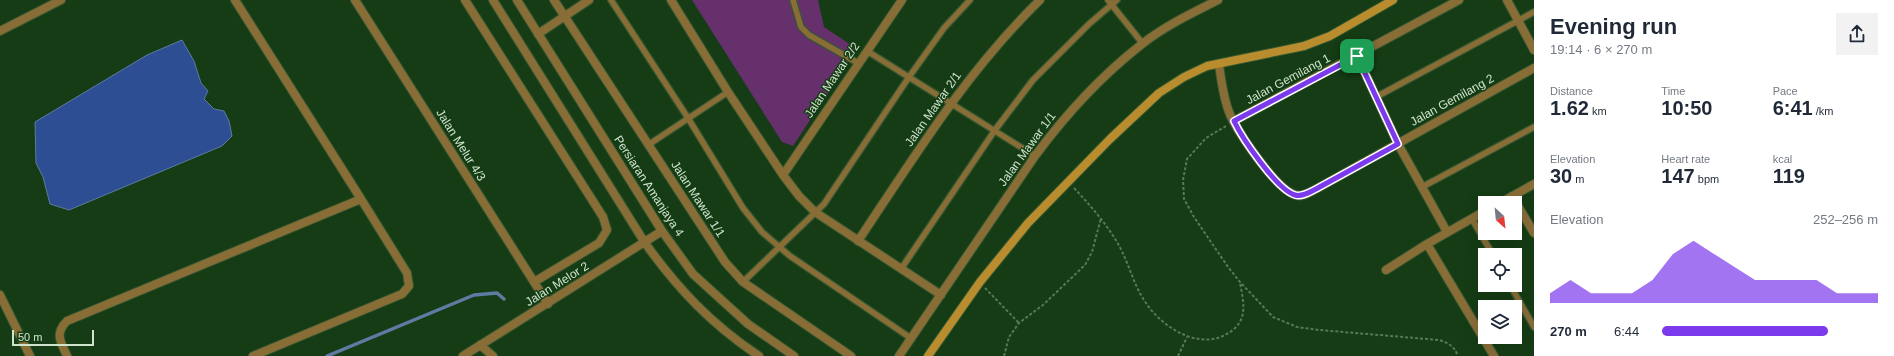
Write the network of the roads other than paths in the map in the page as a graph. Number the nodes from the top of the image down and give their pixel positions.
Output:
1 (61, 0) edge
2 (235, 0) edge
3 (355, 0) edge
4 (465, 0) edge
5 (492, 0) edge
6 (517, 0) edge
7 (554, 0) edge
8 (589, 0) edge
9 (611, 0) edge
10 (671, 0) edge
11 (793, 0) edge
12 (902, 0) edge
13 (970, 0) edge
14 (1040, 0) edge
15 (1117, 0) edge
16 (1218, 0) edge
17 (1393, 0) edge
18 (1459, 0) edge
19 (1507, 0) edge
20 (1110, 2) edge
21 (1534, 12) edge
22 (565, 16) junction
23 (1518, 21) junction
24 (0, 31) edge
25 (538, 34) junction
26 (1142, 44) junction
27 (1534, 50) edge
28 (866, 51) junction
29 (1357, 56) junction
30 (858, 62) junction
31 (1219, 64) junction
32 (1534, 68) edge
33 (909, 77) junction
34 (728, 92) junction
35 (1376, 97) junction
36 (951, 102) junction
37 (688, 118) junction
38 (1234, 121) junction
39 (1534, 127) edge
40 (995, 130) junction
41 (1398, 144) junction
42 (648, 145) junction
43 (1035, 156) junction
44 (783, 175) junction
45 (1534, 184) edge
46 (1422, 187) junction
47 (1512, 196) edge
48 (361, 199) junction
49 (815, 212) junction
50 (1522, 213) edge
51 (1478, 215) edge
52 (1472, 219) junction
53 (662, 231) junction
54 (1447, 232) junction
55 (1534, 233) edge
56 (858, 240) junction
57 (645, 242) junction
58 (1427, 244) junction
59 (778, 247) junction
60 (1489, 248) edge
61 (901, 269) junction
62 (1386, 270) dead end
63 (534, 282) junction
64 (743, 282) junction
65 (1514, 292) edge
66 (0, 295) edge
67 (941, 295) junction
68 (548, 304) junction
69 (1534, 327) edge
70 (912, 339) junction
71 (480, 345) junction
72 (30, 356) edge
73 (67, 356) edge
74 (253, 356) edge
75 (463, 356) edge
76 (493, 356) edge
77 (759, 356) edge
78 (794, 356) edge
79 (851, 356) edge
80 (899, 356) edge
81 (928, 356) edge
82 (1494, 356) edge

1 - 24 street
2 - 48 street
3 - 63 street, Jalan Melur 4/3
4 - 63 street
5 - 57 street
6 - 25 street, Persiaran Amanjaya 4
7 - 22 street, Jalan Mawar 1/1
8 - 22 street
9 - 37 lane
10 - 34 street
11 - 30 lane
12 - 28 street, Jalan Mawar 2/2
13 - 33 lane
14 - 36 street, Jalan Mawar 2/1
15 - 20 lane
16 - 26 street, Jalan Mawar 1/1
17 - 31 main road
18 - 29 street, Jalan Gemilang 1
19 - 23 street
20 - 26 lane
20 - 40 lane
21 - 23 lane
22 - 25 street
22 - 42 street, Jalan Mawar 1/1
23 - 27 street
23 - 35 lane
25 - 53 street, Persiaran Amanjaya 4
26 - 43 street, Jalan Mawar 1/1
28 - 30 street, Jalan Mawar 2/2
28 - 33 lane
29 - 35 street
29 - 38 street, Jalan Gemilang 1
30 - 44 street, Jalan Mawar 2/2
31 - 38 street
31 - 81 main road
32 - 41 street, Jalan Gemilang 2
33 - 36 lane
33 - 49 lane
34 - 37 lane
34 - 44 street
35 - 41 street
36 - 40 lane
36 - 56 street, Jalan Mawar 2/1
37 - 42 lane
37 - 59 lane
38 - 41 street, Jalan Gemilang 2
39 - 46 lane
40 - 43 lane
40 - 61 lane
41 - 46 street
42 - 64 street, Jalan Mawar 1/1
43 - 67 street, Jalan Mawar 1/1
44 - 49 street
45 - 47 street
46 - 54 street
48 - 73 street
48 - 74 street
49 - 56 street
49 - 59 lane
50 - 55 street
51 - 52 street
52 - 54 street
52 - 60 lane
53 - 57 street, Jalan Melor 2
53 - 78 street, Persiaran Amanjaya 4
54 - 58 street
56 - 61 street
57 - 68 street, Jalan Melor 2
57 - 77 street
58 - 62 street
58 - 82 street
59 - 64 lane
59 - 70 lane
61 - 67 street
63 - 68 street, Jalan Melur 4/3
64 - 79 street, Jalan Mawar 1/1
65 - 69 lane
66 - 72 street
67 - 70 street, Jalan Mawar 1/1
68 - 71 street, Jalan Melor 2
70 - 80 street, Jalan Mawar 1/1
71 - 75 street, Jalan Melor 2
71 - 76 street

